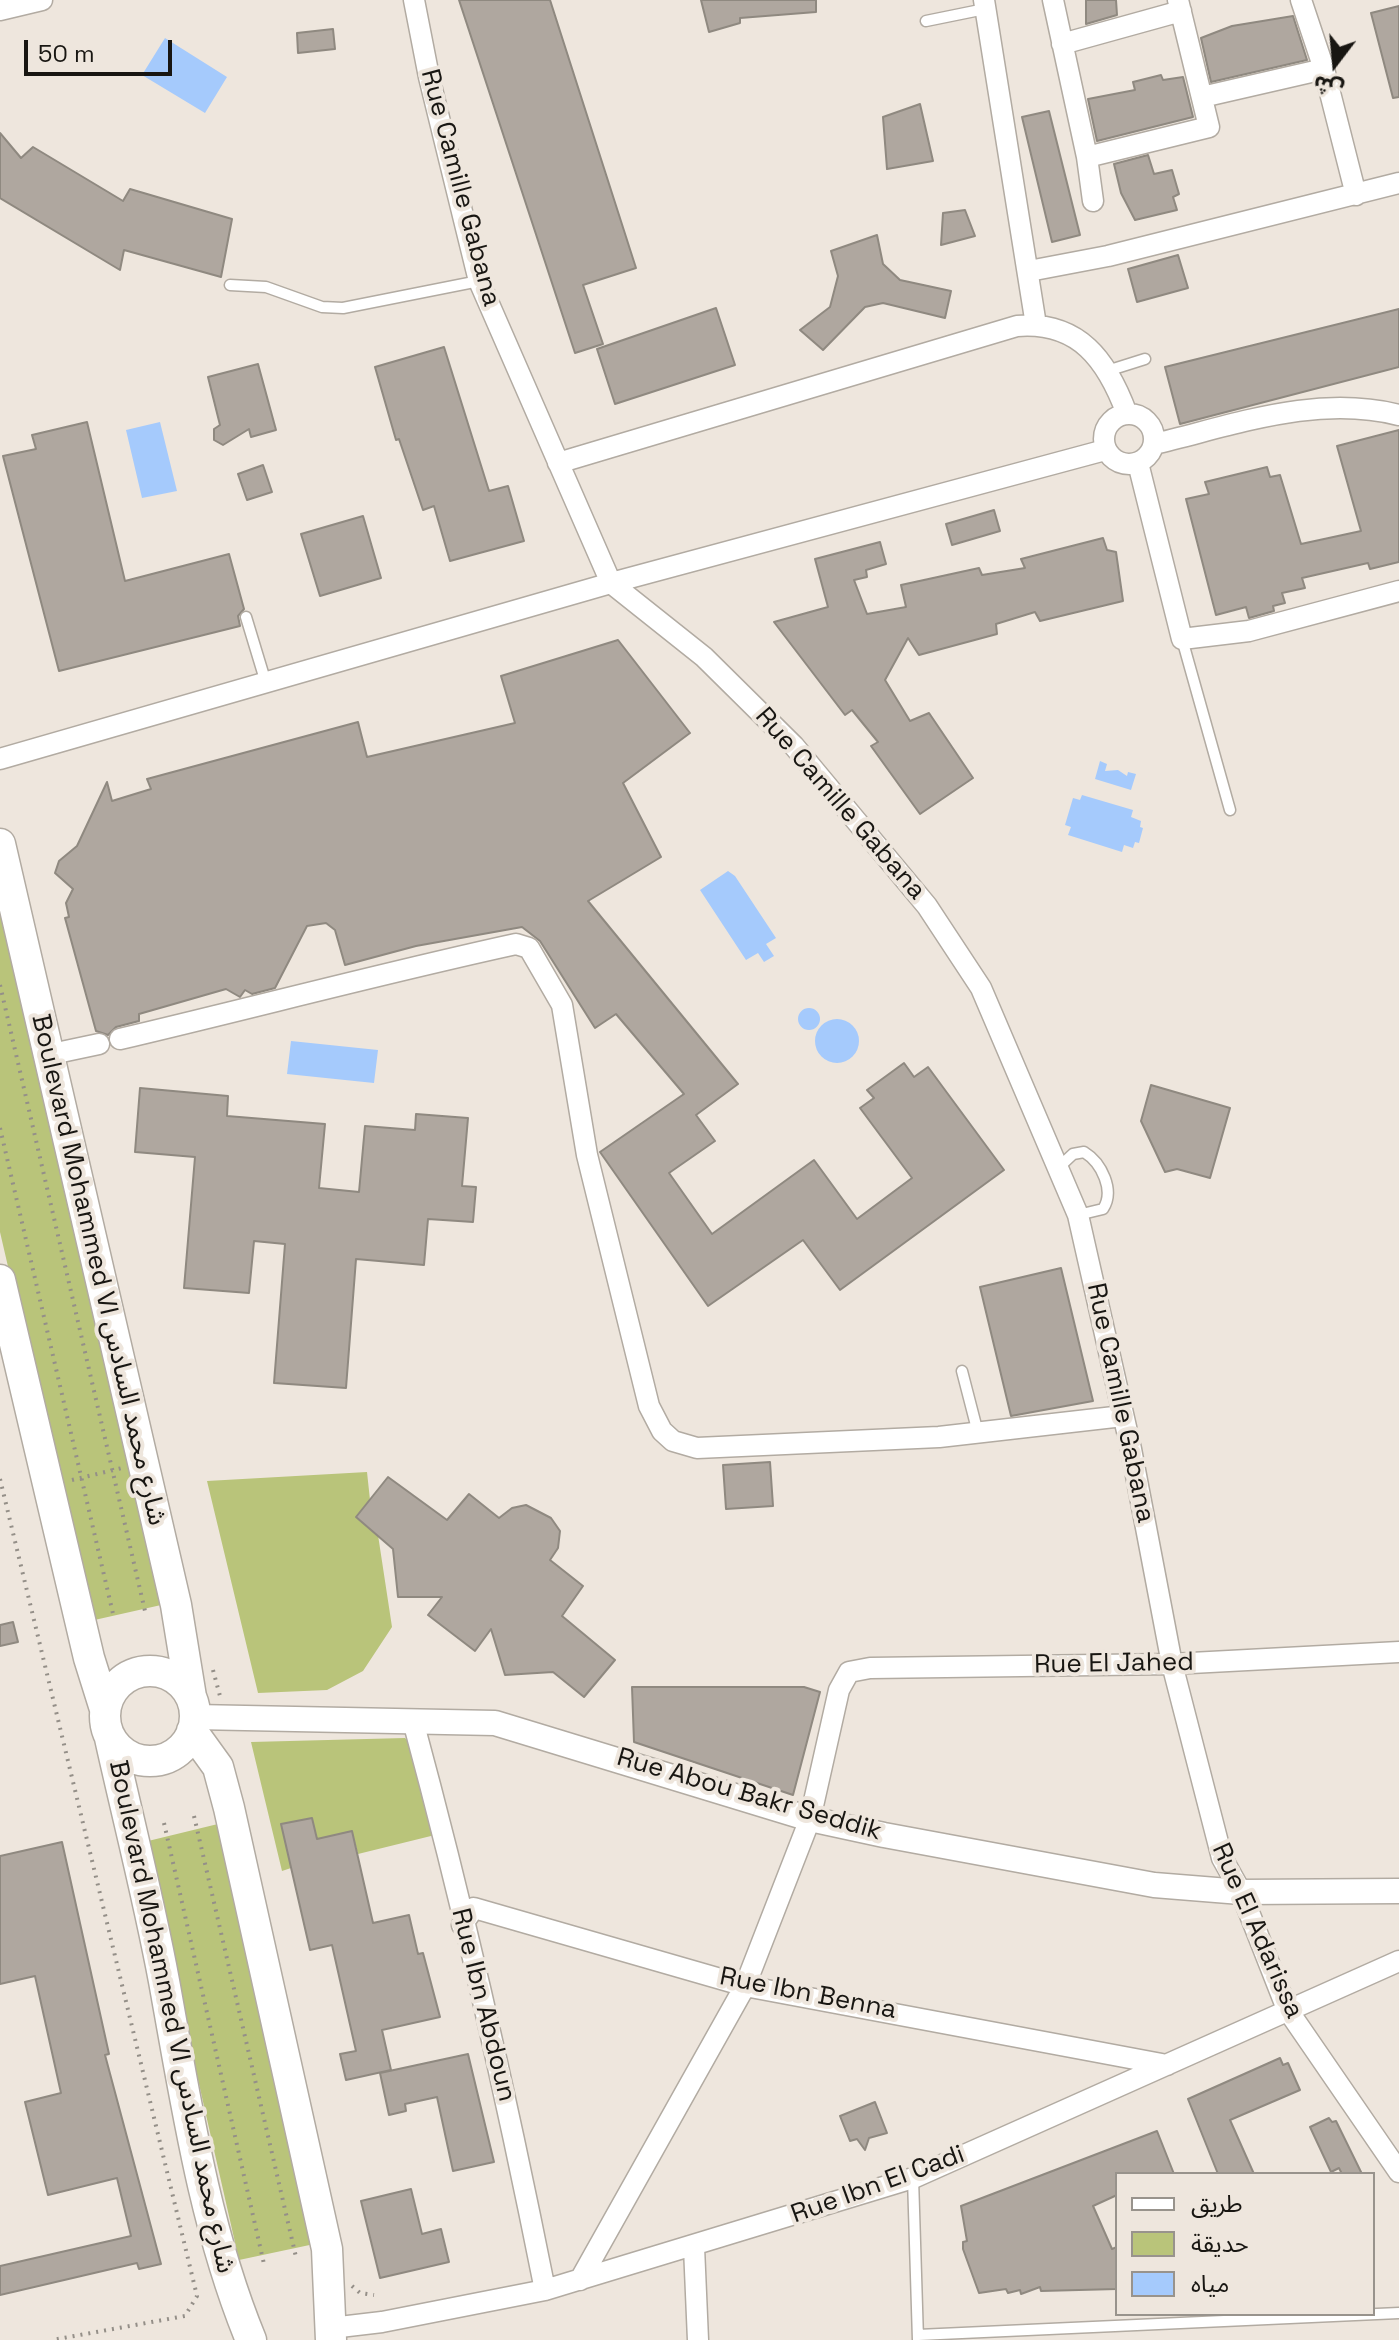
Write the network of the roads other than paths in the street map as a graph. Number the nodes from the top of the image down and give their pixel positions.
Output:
1 (42, 0) edge
2 (414, 0) edge
3 (1053, 0) edge
4 (1301, 0) edge
5 (984, 4) edge
6 (1180, 6) edge
7 (0, 10) edge
8 (926, 21) dead end
9 (1062, 44) junction
10 (1324, 69) junction
11 (1202, 97) junction
12 (1087, 157) junction
13 (1399, 183) edge
14 (1356, 195) junction
15 (1093, 201) dead end
16 (1029, 271) junction
17 (479, 281) junction
18 (230, 285) dead end
19 (1036, 325) junction
20 (1145, 359) dead end
21 (1107, 371) junction
22 (1127, 414) junction
23 (1399, 415) edge
24 (1154, 444) junction
25 (1105, 450) junction
26 (558, 463) junction
27 (1138, 463) junction
28 (611, 583) junction
29 (1399, 591) edge
30 (246, 617) dead end
31 (1182, 639) junction
32 (266, 683) junction
33 (0, 759) edge
34 (1230, 810) dead end
35 (0, 844) edge
36 (47, 1055) junction
37 (1057, 1169) junction
38 (1078, 1215) junction
39 (0, 1280) edge
40 (962, 1371) dead end
41 (1123, 1416) junction
42 (978, 1433) junction
43 (1399, 1652) edge
44 (1172, 1664) junction
45 (193, 1715) junction
46 (413, 1721) junction
47 (108, 1723) junction
48 (810, 1819) junction
49 (1399, 1891) edge
50 (1241, 1892) junction
51 (462, 1925) junction
52 (1399, 1961) edge
53 (745, 1986) junction
54 (1287, 2009) junction
55 (1167, 2065) junction
56 (1399, 2172) edge
57 (913, 2178) junction
58 (694, 2247) junction
59 (580, 2280) junction
60 (545, 2290) junction
61 (1399, 2313) edge
62 (1375, 2314) edge
63 (1339, 2316) edge
64 (331, 2336) edge
65 (918, 2337) edge
66 (251, 2340) edge
67 (698, 2340) edge

1 - 7 street
2 - 17 street, Rue Camille Gabana
3 - 9 street
4 - 10 street
5 - 8 lane
5 - 16 street
6 - 9 street
6 - 11 street
9 - 12 street
10 - 11 street
10 - 14 street
11 - 12 street
12 - 15 street
13 - 14 street
14 - 16 street
16 - 19 street
17 - 18 lane
17 - 26 street, Rue Camille Gabana
19 - 21 street
19 - 26 street
20 - 21 lane
21 - 22 street
22 - 24 street
22 - 25 street
23 - 24 street
24 - 27 street
25 - 27 street
25 - 28 street
26 - 28 street, Rue Camille Gabana
27 - 31 street
28 - 32 street
28 - 37 street, Rue Camille Gabana
29 - 31 street
30 - 32 lane
31 - 34 lane
32 - 33 street
35 - 36 main road, Boulevard Mohammed VI شارع محمد السادس
36 - 42 street
36 - 45 main road, Boulevard Mohammed VI شارع محمد السادس
37 - 38 street, Rue Camille Gabana
37 - 38 lane
38 - 41 street, Rue Camille Gabana
39 - 47 main road, Boulevard Mohammed VI شارع محمد السادس
40 - 42 lane
41 - 42 street
41 - 44 street, Rue Camille Gabana
43 - 44 street, Rue El Jahed
44 - 48 street, Rue El Jahed
44 - 50 street, Rue El Adarissa
45 - 46 street, Rue Abou Bakr Seddik
45 - 47 main road
45 - 47 main road
45 - 64 main road, Boulevard Mohammed VI شارع محمد السادس
46 - 48 street, Rue Abou Bakr Seddik
46 - 51 street, Rue Ibn Abdoun
47 - 66 main road, Boulevard Mohammed VI شارع محمد السادس
48 - 50 street, Rue Abou Bakr Seddik
48 - 53 street
49 - 50 street, Rue Abou Bakr Seddik
50 - 54 street, Rue El Adarissa
51 - 53 street, Rue Ibn Benna
51 - 60 street, Rue Ibn Abdoun
52 - 54 street, Rue Ibn El Cadi
53 - 55 street, Rue Ibn Benna
53 - 59 street
54 - 55 street, Rue Ibn El Cadi
54 - 56 street, Rue El Adarissa
55 - 57 street, Rue Ibn El Cadi
57 - 58 street, Rue Ibn El Cadi
57 - 65 lane
58 - 59 street, Rue Ibn El Cadi
58 - 67 street
59 - 60 street, Rue Ibn El Cadi
60 - 64 street, Rue Ibn El Cadi
61 - 62 lane
63 - 65 lane

